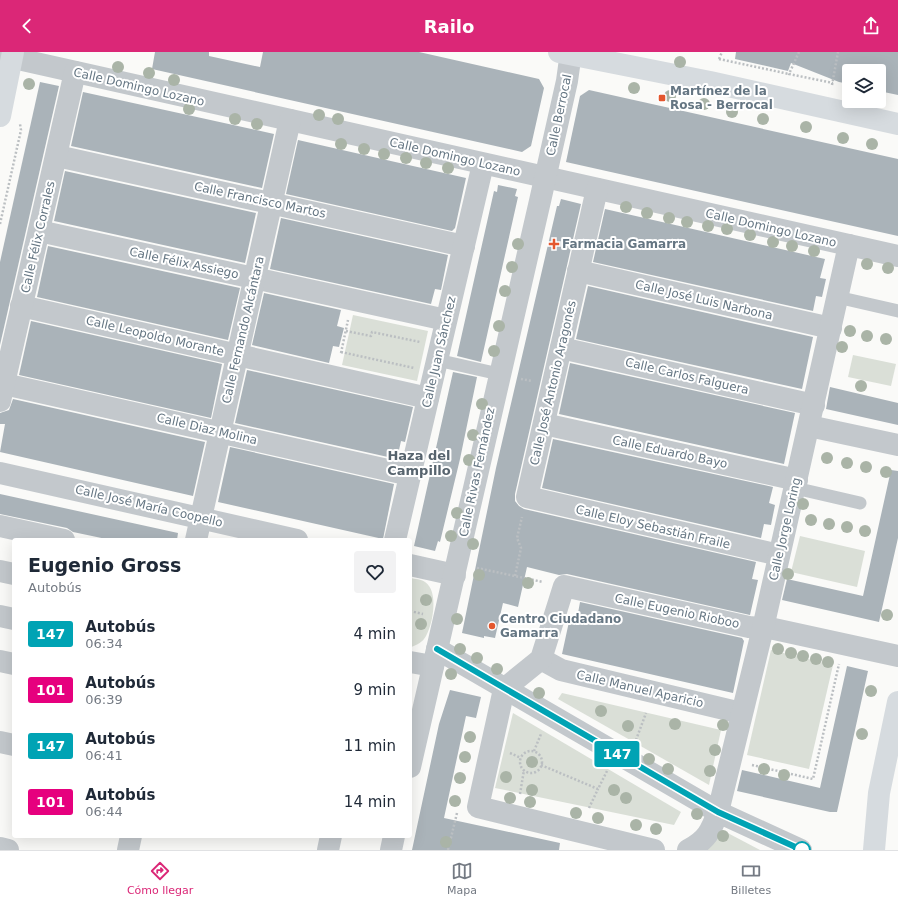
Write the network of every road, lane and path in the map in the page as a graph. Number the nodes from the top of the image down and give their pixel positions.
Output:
1 (722, 52) edge
2 (799, 52) edge
3 (838, 52) edge
4 (567, 53) edge
5 (8, 55) edge
6 (75, 72) junction
7 (789, 74) junction
8 (832, 83) junction
9 (826, 108) junction
10 (10, 118) edge
11 (290, 120) junction
12 (898, 124) edge
13 (56, 156) junction
14 (483, 164) junction
15 (546, 178) junction
16 (597, 189) junction
17 (271, 202) junction
18 (0, 224) edge
19 (39, 231) junction
20 (849, 245) junction
21 (464, 246) junction
22 (898, 256) edge
23 (578, 271) junction
24 (254, 278) junction
25 (837, 297) junction
26 (352, 300) junction
27 (21, 306) junction
28 (898, 311) edge
29 (446, 320) junction
30 (831, 328) junction
31 (346, 331) junction
32 (561, 348) junction
33 (341, 352) junction
34 (237, 355) junction
35 (427, 358) junction
36 (499, 374) junction
37 (335, 376) junction
38 (553, 386) junction
39 (2, 392) edge
40 (428, 398) junction
41 (814, 405) junction
42 (544, 424) junction
43 (809, 426) junction
44 (220, 432) junction
45 (898, 445) edge
46 (0, 473) edge
47 (410, 475) junction
48 (796, 484) junction
49 (527, 497) junction
50 (860, 502) dead end
51 (201, 518) junction
52 (0, 526) edge
53 (55, 538) edge
54 (196, 538) edge
55 (288, 538) edge
56 (395, 538) edge
57 (779, 555) junction
58 (412, 565) edge
59 (456, 570) junction
60 (0, 571) edge
61 (12, 574) edge
62 (515, 576) junction
63 (564, 586) junction
64 (0, 616) edge
65 (12, 619) edge
66 (763, 628) junction
67 (844, 644) junction
68 (898, 656) edge
69 (435, 658) junction
70 (541, 660) junction
71 (0, 661) edge
72 (412, 662) edge
73 (12, 664) edge
74 (504, 689) junction
75 (898, 702) edge
76 (646, 712) dead end
77 (741, 712) junction
78 (0, 742) edge
79 (12, 745) edge
80 (622, 757) junction
81 (412, 758) edge
82 (748, 764) dead end
83 (541, 765) junction
84 (524, 770) junction
85 (598, 789) junction
86 (520, 794) dead end
87 (478, 807) junction
88 (589, 808) dead end
89 (718, 812) junction
90 (131, 838) edge
91 (331, 838) edge
92 (394, 838) edge
93 (0, 848) edge
94 (8, 850) edge
95 (128, 850) edge
96 (328, 850) edge
97 (391, 850) edge
98 (448, 850) edge
99 (654, 850) edge
100 (688, 850) edge
101 (802, 850) edge
102 (874, 850) edge

1 - 7 path
2 - 7 path
3 - 8 path
4 - 9 main road
4 - 15 street, Calle Berrocal
5 - 6 street, Calle Domingo Lozano
5 - 10 main road
6 - 11 street, Calle Domingo Lozano
6 - 13 street, Calle Félix Corrales
7 - 8 path
8 - 9 path
9 - 12 main road
10 - 18 path
11 - 14 street, Calle Domingo Lozano
11 - 17 street, Calle Fernando Alcántara
13 - 17 street, Calle Francisco Martos
13 - 19 street, Calle Félix Corrales
14 - 15 street, Calle Domingo Lozano
14 - 21 street, Calle Juan Sánchez
15 - 16 street, Calle Domingo Lozano
15 - 36 street, Calle Rivas Fernández
16 - 20 street, Calle Domingo Lozano
16 - 23 street, Calle José Antonio Aragonés
17 - 21 street, Calle Francisco Martos
17 - 24 street, Calle Fernando Alcántara
19 - 24 street, Calle Félix Assiego
19 - 27 street, Calle Félix Corrales
20 - 22 street, Calle Domingo Lozano
20 - 25 street, Calle Jorge Loring
21 - 29 street, Calle Juan Sánchez
23 - 30 street, Calle José Luis Narbona
23 - 32 street, Calle José Antonio Aragonés
24 - 26 street, Calle Félix Assiego
24 - 34 street, Calle Fernando Alcántara
25 - 28 lane
25 - 30 street, Calle Jorge Loring
26 - 29 street, Calle Félix Assiego
26 - 31 path
27 - 34 street, Calle Leopoldo Morante
27 - 39 street, Calle Félix Corrales
29 - 35 street, Calle Juan Sánchez
30 - 41 street, Calle Jorge Loring
31 - 33 path
31 - 35 path
32 - 38 street, Calle José Antonio Aragonés
32 - 41 street, Calle Carlos Falguera
33 - 35 path
33 - 37 path
34 - 37 street, Calle Leopoldo Morante
34 - 44 street, Calle Fernando Alcántara
35 - 36 lane
35 - 40 street, Calle Juan Sánchez
36 - 38 path
36 - 59 street, Calle Rivas Fernández
37 - 40 street, Calle Leopoldo Morante
38 - 42 street, Calle José Antonio Aragonés
39 - 44 street, Calle Diaz Molina
40 - 47 street, Calle Juan Sánchez
41 - 43 street, Calle Jorge Loring
42 - 48 street, Calle Eduardo Bayo
42 - 49 street, Calle José Antonio Aragonés
43 - 45 street
43 - 48 street, Calle Jorge Loring
44 - 47 street, Calle Diaz Molina
44 - 51 street, Calle Fernando Alcántara
46 - 51 street, Calle José María Coopello
47 - 56 street, Calle Juan Sánchez
48 - 50 lane
48 - 57 street, Calle Jorge Loring
49 - 57 street, Calle Eloy Sebastián Fraile
49 - 62 path
51 - 54 street, Calle Fernando Alcántara
51 - 55 street, Calle José María Coopello
52 - 53 street
57 - 66 street, Calle Jorge Loring
58 - 59 street
59 - 62 path
59 - 69 street, Calle Rivas Fernández
60 - 61 street
62 - 63 path
63 - 66 street, Calle Eugenio Rioboo
63 - 70 street
64 - 65 street
66 - 67 street, Calle Eugenio Rioboo
66 - 77 street, Calle Jorge Loring
67 - 68 street, Calle Eugenio Rioboo
67 - 82 path
69 - 72 street
69 - 74 street
69 - 81 street, Calle Rivas Fernández
70 - 74 street
70 - 77 street, Calle Manuel Aparicio
71 - 73 street
74 - 80 street
74 - 87 street
75 - 102 main road
76 - 80 path
77 - 89 street, Calle Jorge Loring
78 - 79 street
80 - 85 path
80 - 89 street
83 - 84 path
83 - 84 path
83 - 85 path
84 - 86 path
85 - 88 path
87 - 98 path
87 - 99 street
89 - 100 street, Calle Jorge Loring
89 - 101 street
90 - 95 street
91 - 96 street
92 - 97 street
93 - 94 street

